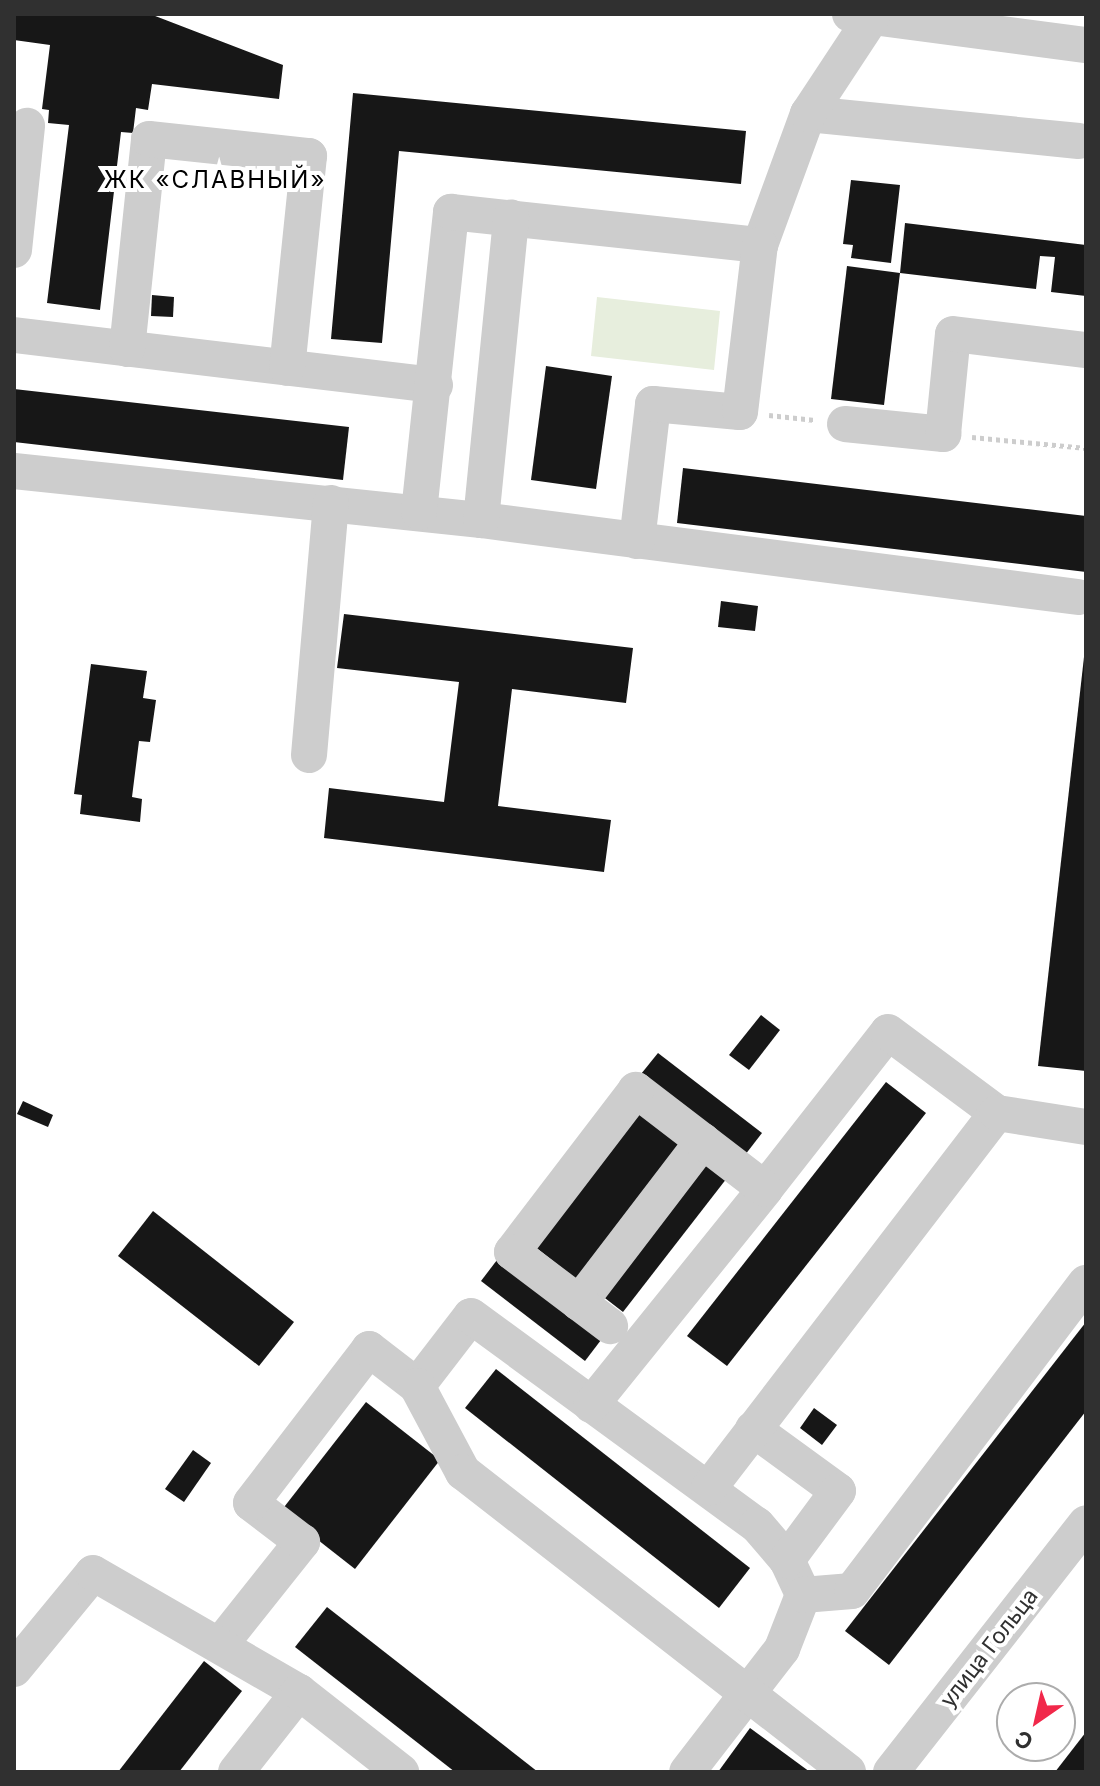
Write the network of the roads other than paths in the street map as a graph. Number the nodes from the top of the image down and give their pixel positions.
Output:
1 (861, 15) edge
2 (1086, 45) edge
3 (808, 114) junction
4 (27, 126) dead end
5 (1079, 141) dead end
6 (511, 217) junction
7 (760, 245) junction
8 (14, 250) edge
9 (14, 335) edge
10 (127, 349) junction
11 (1086, 350) edge
12 (287, 368) junction
13 (435, 385) junction
14 (845, 424) road end
15 (14, 471) edge
16 (331, 503) junction
17 (419, 512) junction
18 (481, 520) junction
19 (637, 541) junction
20 (1078, 597) dead end
21 (309, 755) dead end
22 (997, 1113) junction
23 (1086, 1127) edge
24 (703, 1141) junction
25 (765, 1189) junction
26 (1086, 1283) edge
27 (579, 1303) junction
28 (610, 1326) dead end
29 (417, 1386) junction
30 (591, 1405) junction
31 (753, 1429) junction
32 (709, 1488) junction
33 (1086, 1523) edge
34 (787, 1560) junction
35 (803, 1595) junction
36 (220, 1645) junction
37 (14, 1669) edge
38 (299, 1692) junction
39 (747, 1694) junction
40 (236, 1772) edge
41 (401, 1772) edge
42 (687, 1772) edge
43 (848, 1772) edge
44 (891, 1772) edge

1 - 2 street
1 - 3 street
3 - 5 street
3 - 7 street
4 - 8 street
6 - 7 street
6 - 13 street
6 - 18 street
7 - 19 street
9 - 10 street
10 - 12 street
10 - 12 street
11 - 14 street
12 - 13 street
13 - 17 street
15 - 16 street
16 - 17 street
16 - 21 street
17 - 18 street
18 - 19 street
19 - 20 street
22 - 23 street
22 - 25 street
22 - 31 street
24 - 25 street
24 - 27 street
24 - 27 street
25 - 30 street
26 - 35 street
27 - 28 street
29 - 30 street
29 - 36 street
29 - 39 street
30 - 32 street
31 - 32 street
31 - 34 street
32 - 34 street
33 - 44 street, улица Гольца
34 - 35 street
35 - 39 street
36 - 37 street
36 - 38 street
38 - 40 street
38 - 41 street
39 - 42 street
39 - 43 street

